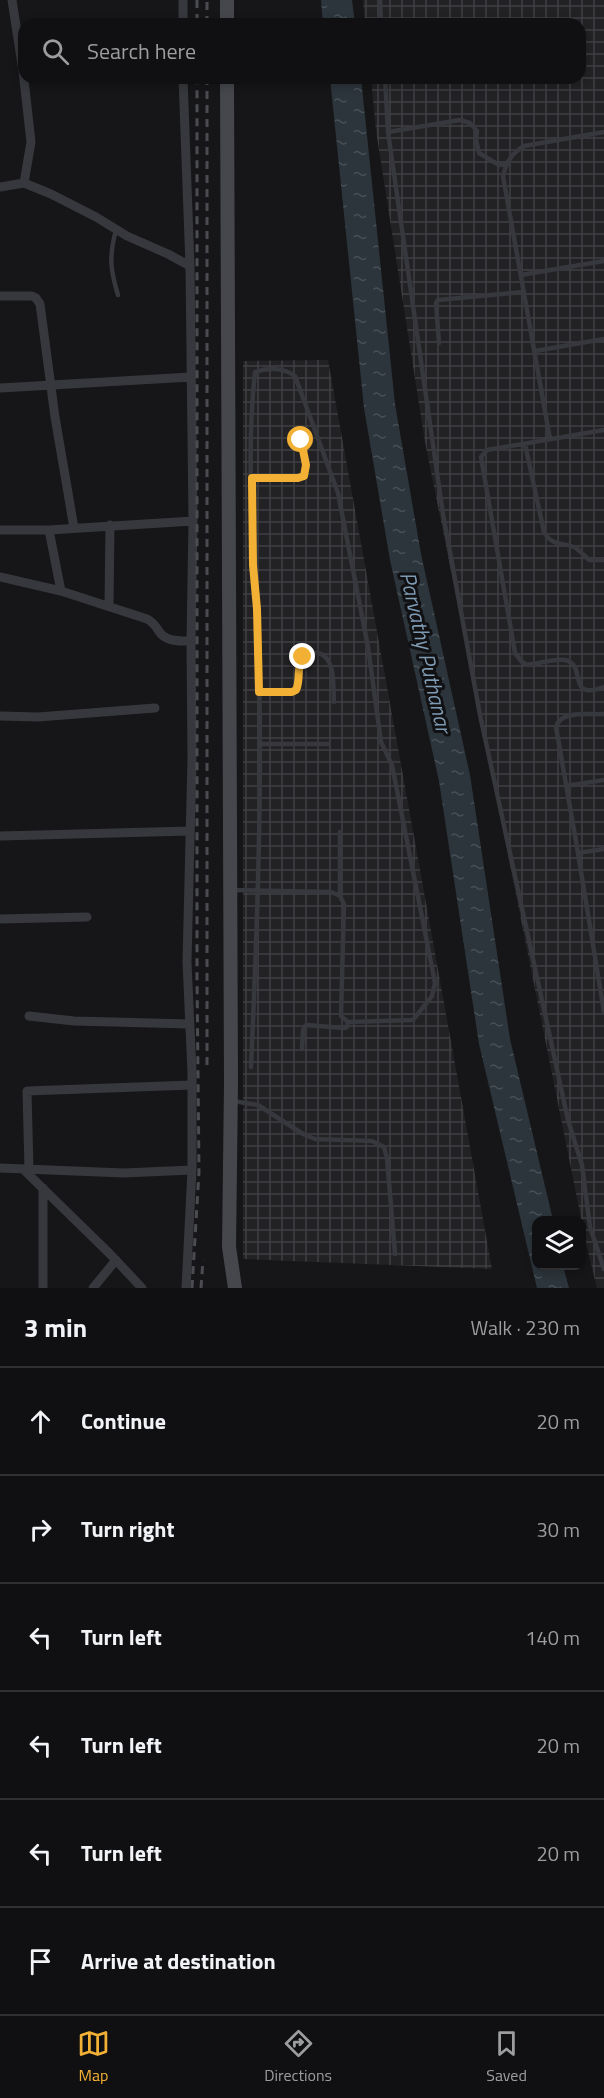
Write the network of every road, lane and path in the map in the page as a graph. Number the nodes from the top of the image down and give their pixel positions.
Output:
1 (12, 0) edge
2 (183, 0) edge
3 (227, 0) edge
4 (380, 0) edge
5 (183, 18) edge
6 (227, 18) edge
7 (381, 18) edge
8 (18, 39) edge
9 (24, 84) edge
10 (183, 84) edge
11 (227, 84) edge
12 (385, 84) edge
13 (388, 132) junction
14 (604, 132) edge
15 (506, 163) junction
16 (24, 183) junction
17 (0, 187) edge
18 (116, 230) junction
19 (604, 261) edge
20 (190, 266) junction
21 (521, 275) junction
22 (524, 292) junction
23 (118, 295) dead end
24 (0, 296) edge
25 (604, 339) edge
26 (439, 343) dead end
27 (535, 351) junction
28 (191, 377) junction
29 (51, 386) junction
30 (0, 388) edge
31 (604, 429) edge
32 (550, 439) junction
33 (301, 440) dead end
34 (525, 444) junction
35 (252, 478) junction
36 (193, 521) junction
37 (110, 525) junction
38 (74, 528) junction
39 (0, 530) edge
40 (49, 530) junction
41 (604, 560) edge
42 (0, 577) edge
43 (61, 591) junction
44 (109, 606) junction
45 (191, 641) junction
46 (604, 687) edge
47 (259, 692) junction
48 (334, 702) dead end
49 (155, 708) dead end
50 (604, 714) edge
51 (0, 716) edge
52 (260, 744) junction
53 (329, 744) dead end
54 (604, 780) edge
55 (566, 786) junction
56 (190, 831) junction
57 (340, 832) dead end
58 (0, 836) edge
59 (604, 849) edge
60 (578, 853) junction
61 (230, 890) junction
62 (259, 890) junction
63 (340, 896) junction
64 (87, 917) dead end
65 (0, 919) edge
66 (604, 1012) edge
67 (29, 1016) dead end
68 (348, 1022) junction
69 (190, 1024) junction
70 (302, 1049) dead end
71 (251, 1066) dead end
72 (192, 1085) junction
73 (231, 1101) junction
74 (0, 1168) edge
75 (27, 1170) junction
76 (192, 1170) junction
77 (43, 1188) junction
78 (395, 1254) dead end
79 (116, 1260) junction
80 (604, 1269) edge
81 (43, 1288) edge
82 (93, 1288) edge
83 (141, 1288) edge
84 (186, 1288) edge
85 (235, 1288) edge

1 - 8 street
2 - 5 street
3 - 6 main road
4 - 7 lane
9 - 16 street
10 - 20 street
11 - 61 main road
12 - 13 lane
13 - 15 lane
13 - 80 lane
14 - 15 lane
15 - 21 lane
16 - 17 street
16 - 18 street
18 - 20 street
18 - 23 lane
19 - 21 lane
20 - 28 street
21 - 22 lane
22 - 26 lane
22 - 27 lane
24 - 29 street
25 - 27 lane
27 - 32 lane
28 - 29 street
28 - 36 street
29 - 30 street
29 - 38 street
31 - 32 lane
32 - 34 lane
33 - 35 lane
34 - 41 lane
34 - 46 lane
35 - 47 lane
35 - 68 lane
36 - 37 street
36 - 45 street
37 - 38 street
37 - 44 street
38 - 40 street
39 - 40 street
40 - 43 street
42 - 43 street
43 - 44 street
44 - 45 street
45 - 56 street
47 - 48 lane
47 - 52 lane
49 - 51 street
50 - 55 lane
52 - 53 lane
52 - 62 lane
54 - 55 lane
55 - 60 lane
56 - 58 street
56 - 69 street
57 - 63 lane
59 - 60 lane
60 - 66 lane
61 - 62 lane
61 - 73 main road
62 - 63 lane
62 - 71 lane
63 - 68 lane
64 - 65 street
67 - 69 street
68 - 70 lane
69 - 72 street
72 - 75 street
72 - 76 street
73 - 78 lane
73 - 85 main road
74 - 75 street
75 - 76 street
75 - 77 street
76 - 84 street
77 - 79 street
77 - 81 street
79 - 82 street
79 - 83 street

